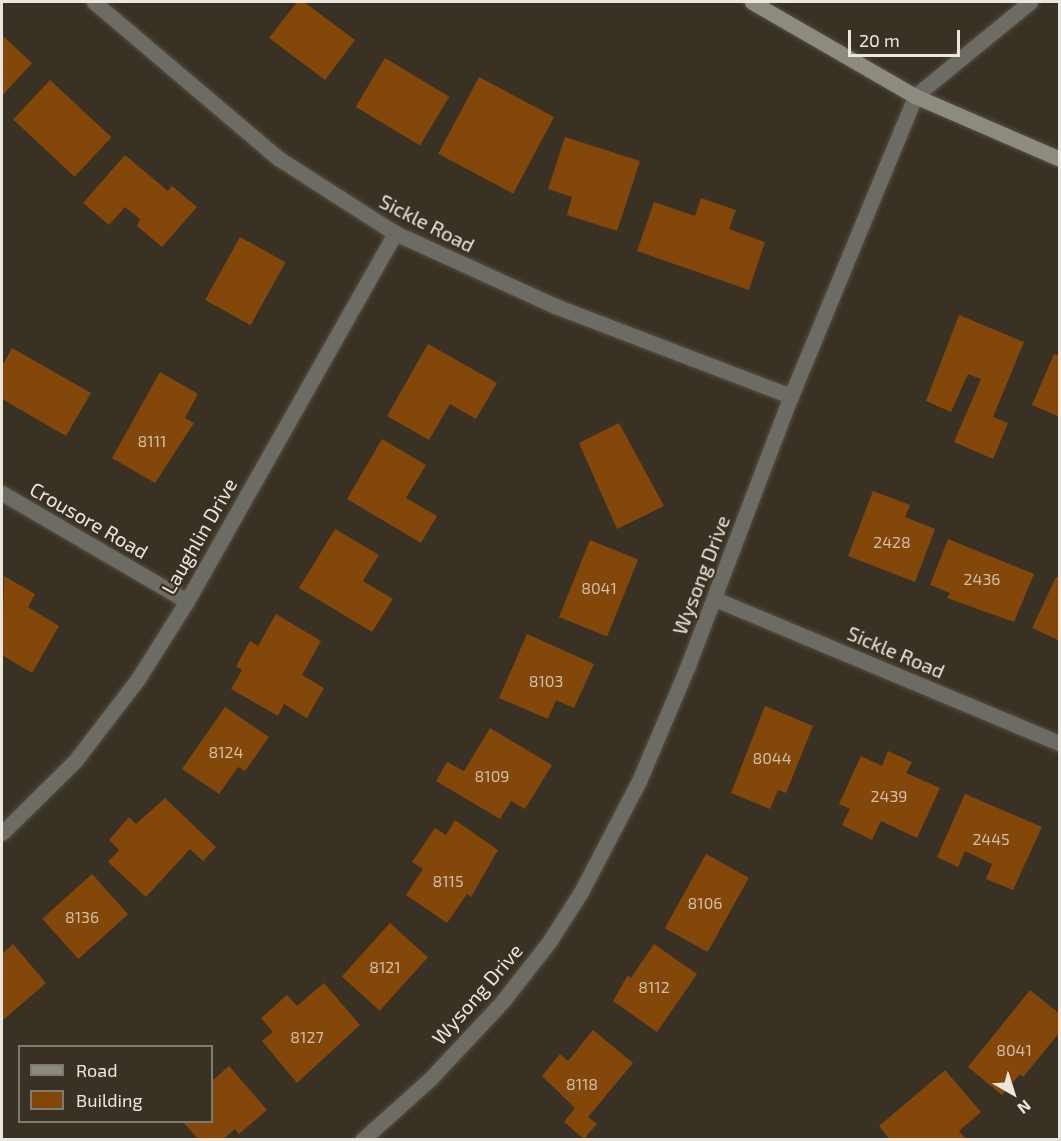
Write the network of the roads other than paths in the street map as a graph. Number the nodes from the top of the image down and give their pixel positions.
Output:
1 (94, 2) edge
2 (752, 2) edge
3 (1028, 2) edge
4 (915, 96) junction
5 (1059, 159) edge
6 (395, 233) junction
7 (791, 396) junction
8 (2, 493) edge
9 (715, 599) junction
10 (187, 600) junction
11 (1059, 743) edge
12 (2, 833) edge
13 (362, 1140) edge

1 - 6 street, Sickle Road
2 - 4 main road
3 - 4 street, Wysong Drive
4 - 5 main road
4 - 7 street, Wysong Drive
6 - 7 street, Sickle Road
6 - 10 street, Laughlin Drive
7 - 9 street, Wysong Drive
8 - 10 street, Crousore Road
9 - 11 street, Sickle Road
9 - 13 street, Wysong Drive
10 - 12 street, Laughlin Drive

